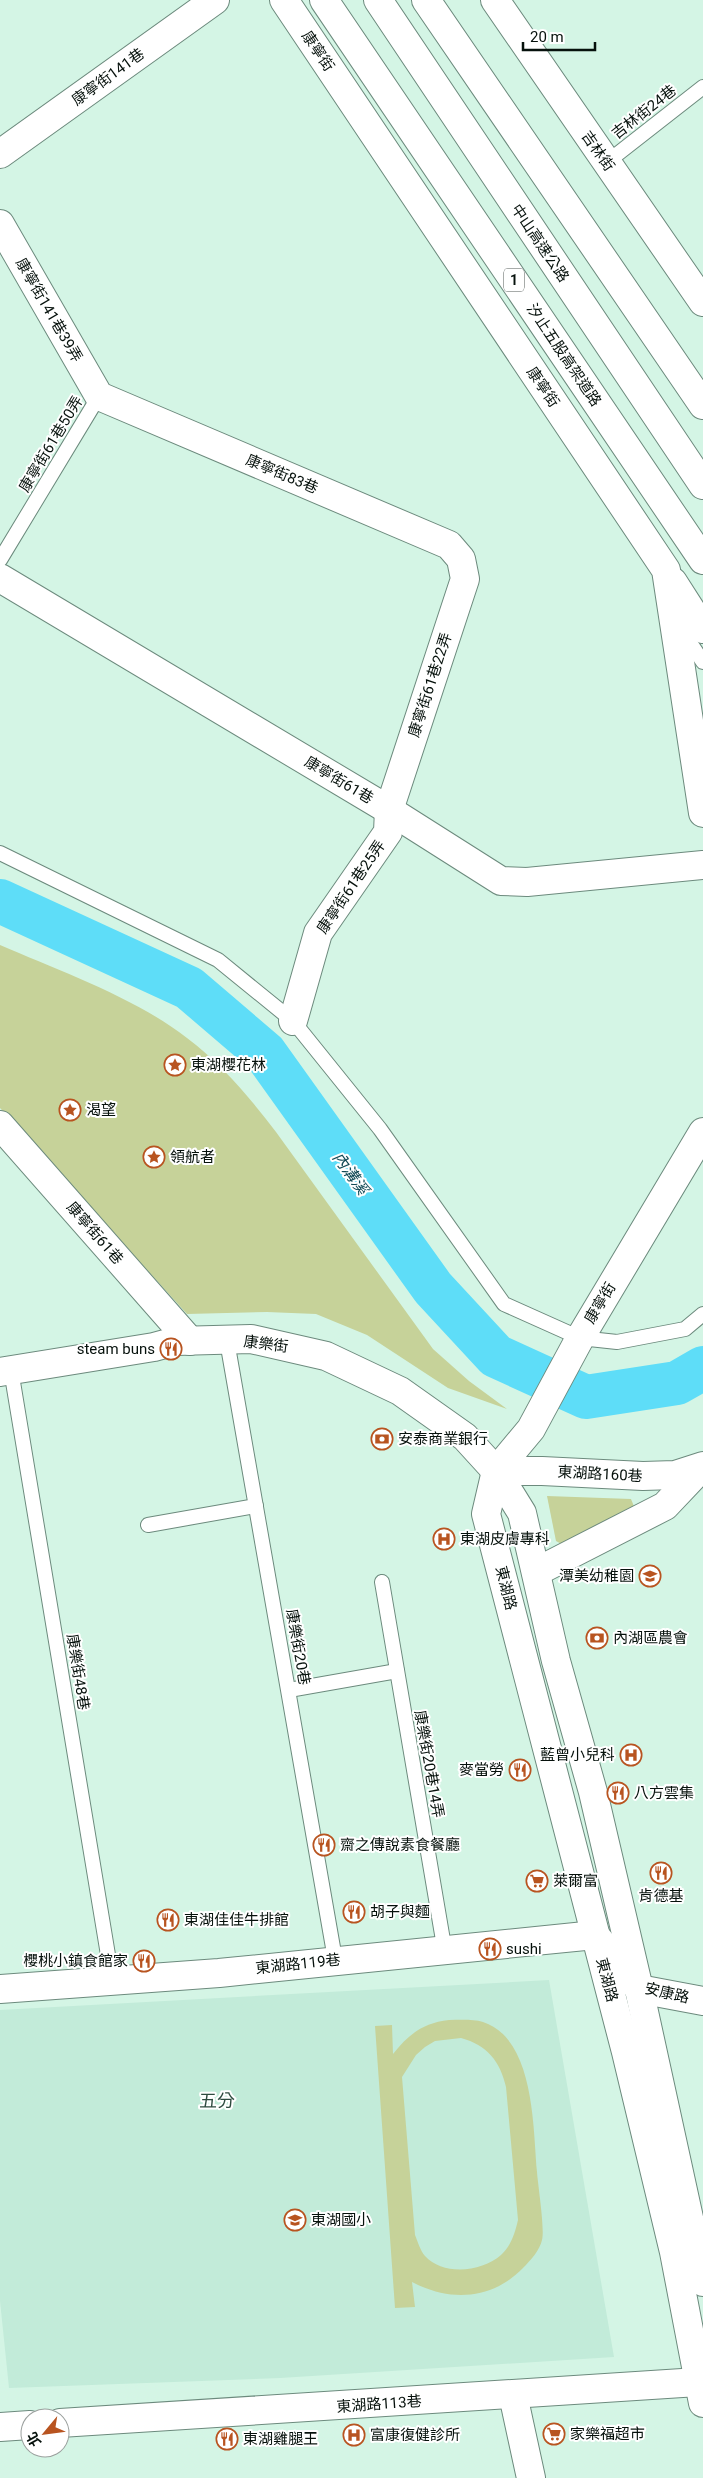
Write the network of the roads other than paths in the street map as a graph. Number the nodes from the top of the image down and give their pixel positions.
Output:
1 (216, 0) edge
2 (284, 0) edge
3 (324, 0) edge
4 (378, 0) edge
5 (426, 0) edge
6 (495, 0) edge
7 (703, 87) edge
8 (0, 154) edge
9 (606, 163) junction
10 (0, 224) edge
11 (703, 302) edge
12 (703, 373) edge
13 (98, 396) junction
14 (703, 405) edge
15 (703, 485) edge
16 (461, 559) joint
17 (0, 560) edge
18 (703, 560) edge
19 (666, 570) junction
20 (0, 578) edge
21 (675, 620) junction
22 (703, 629) edge
23 (703, 662) edge
24 (389, 810) junction
25 (703, 813) edge
26 (0, 853) edge
27 (703, 865) edge
28 (294, 1021) junction
29 (0, 1125) edge
30 (703, 1132) edge
31 (703, 1314) edge
32 (190, 1341) junction
33 (227, 1341) junction
34 (575, 1347) junction
35 (6, 1371) edge
36 (703, 1466) edge
37 (496, 1472) junction
38 (256, 1506) junction
39 (148, 1524) dead end
40 (536, 1572) junction
41 (382, 1582) dead end
42 (397, 1671) junction
43 (289, 1690) junction
44 (595, 1935) junction
45 (445, 1952) junction
46 (335, 1959) junction
47 (112, 1980) junction
48 (639, 1988) junction
49 (0, 1989) edge
50 (703, 2001) edge
51 (702, 2266) edge
52 (701, 2389) edge
53 (513, 2395) junction
54 (70, 2423) edge
55 (20, 2426) edge
56 (0, 2427) edge
57 (531, 2478) edge

1 - 8 main road, 康寧街141巷
2 - 19 main road, 康寧街
3 - 18 main road, 汐止五股高架道路 / 1
4 - 15 main road, 中山高速公路
5 - 12 main road
5 - 14 main road
6 - 9 main road, 吉林街
7 - 9 lane, 吉林街24巷
9 - 11 main road, 吉林街
10 - 13 main road, 康寧街141巷39弄
13 - 16 main road, 康寧街83巷
13 - 17 lane, 康寧街61巷50弄
16 - 24 main road, 康寧街61巷22弄
19 - 21 main road, 康寧街
19 - 22 main road
20 - 24 main road, 康寧街61巷
21 - 23 lane
21 - 25 main road, 康寧街
24 - 27 main road, 康寧街61巷
24 - 28 main road, 康寧街61巷25弄
26 - 28 lane
28 - 34 lane
29 - 32 main road, 康寧街61巷
30 - 34 main road, 康寧街
31 - 34 lane
32 - 33 main road, 康樂街
32 - 35 main road, 康樂街
33 - 37 main road, 康樂街
33 - 38 lane, 康樂街20巷
34 - 37 main road, 康寧街
35 - 47 lane, 康樂街48巷
36 - 37 main road, 東湖路160巷
36 - 40 main road
37 - 40 main road, 東湖路
37 - 44 main road, 東湖路
38 - 39 lane
38 - 43 lane, 康樂街20巷
40 - 48 main road, 東湖路
41 - 42 lane, 康樂街20巷14弄
42 - 43 lane
42 - 45 lane, 康樂街20巷14弄
43 - 46 lane, 康樂街20巷
44 - 45 main road, 東湖路119巷
44 - 48 main road, 安康路
44 - 52 main road, 東湖路
45 - 46 main road, 東湖路119巷
46 - 47 main road, 東湖路119巷
47 - 49 main road, 東湖路119巷
48 - 50 main road, 安康路
48 - 51 main road, 東湖路
52 - 53 main road, 東湖路113巷
53 - 54 main road, 東湖路113巷
53 - 57 main road
55 - 56 main road

